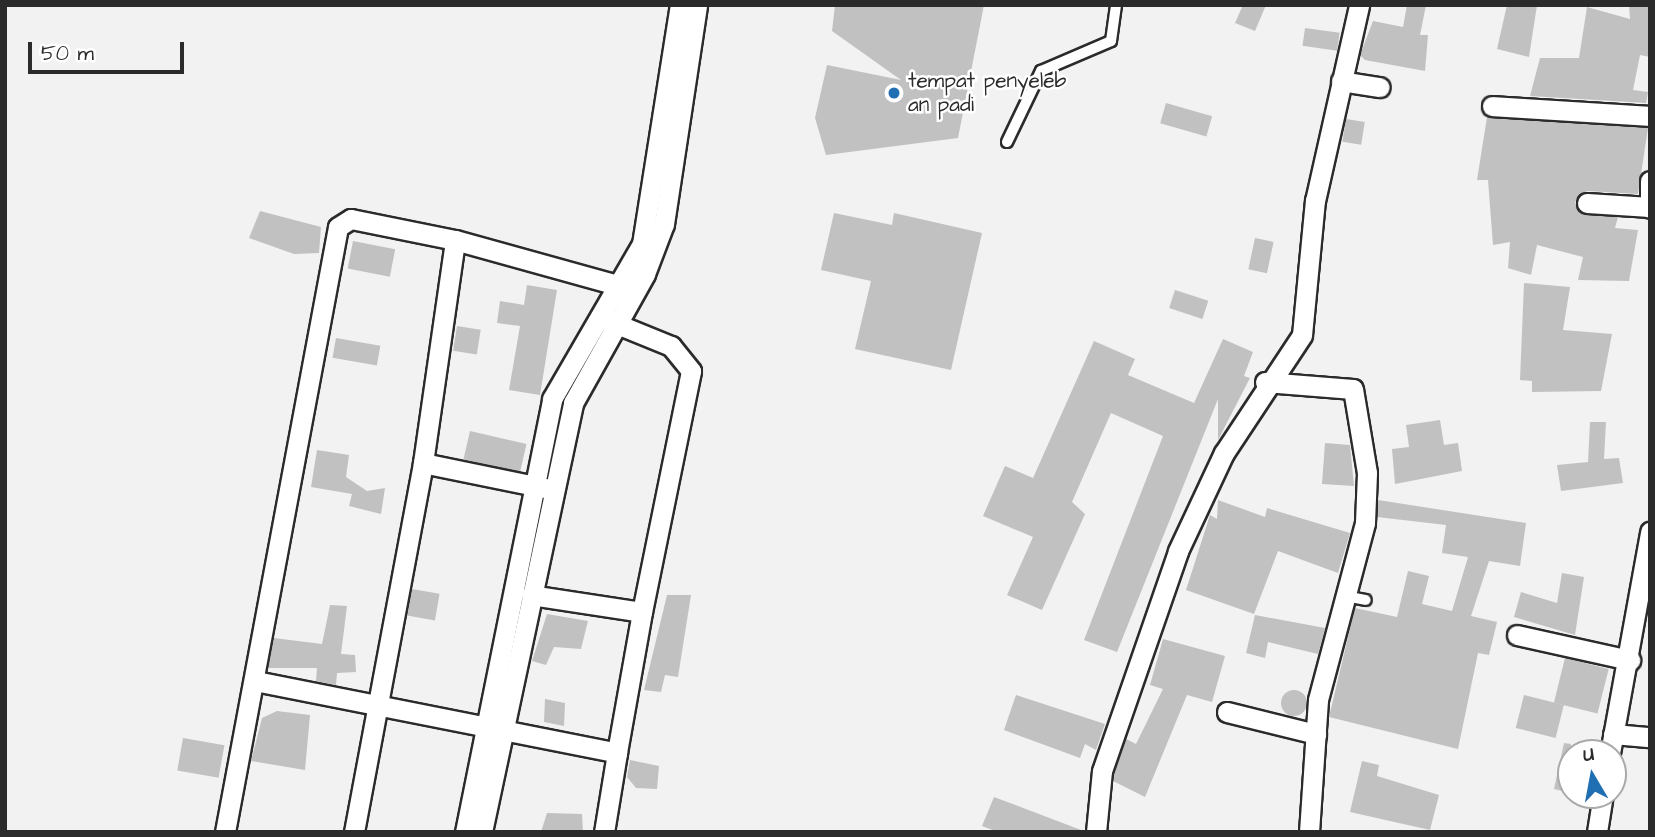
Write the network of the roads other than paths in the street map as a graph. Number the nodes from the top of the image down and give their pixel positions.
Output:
1 (1116, 5) edge
2 (1359, 5) edge
3 (687, 14) edge
4 (1341, 81) junction
5 (1380, 87) dead end
6 (1492, 106) dead end
7 (1650, 116) edge
8 (1007, 142) dead end
9 (1649, 196) edge
10 (1587, 203) dead end
11 (455, 240) junction
12 (628, 288) junction
13 (609, 321) junction
14 (1265, 382) junction
15 (552, 399) junction
16 (573, 403) junction
17 (423, 463) junction
18 (542, 487) junction
19 (1650, 532) edge
20 (1647, 559) edge
21 (531, 595) junction
22 (1345, 596) junction
23 (1366, 600) dead end
24 (642, 612) junction
25 (1517, 635) dead end
26 (1630, 660) junction
27 (255, 681) junction
28 (377, 705) junction
29 (1227, 712) dead end
30 (483, 728) junction
31 (504, 732) junction
32 (1316, 734) junction
33 (1650, 737) edge
34 (1613, 739) edge
35 (1627, 741) edge
36 (617, 753) junction
37 (1601, 809) edge
38 (225, 832) edge
39 (354, 832) edge
40 (465, 832) edge
41 (482, 832) edge
42 (604, 832) edge
43 (1096, 832) edge
44 (1309, 832) edge
45 (1597, 832) edge

1 - 8 lane
2 - 4 street
3 - 12 street
4 - 5 street
4 - 14 street
6 - 7 street
9 - 10 street
11 - 12 street
11 - 17 street
11 - 27 street
12 - 13 street
13 - 15 street
13 - 16 street
13 - 24 street
14 - 22 street
14 - 43 street
15 - 16 street
15 - 18 street
16 - 18 street
17 - 18 street
17 - 28 street
18 - 21 street
18 - 30 street
19 - 20 street
20 - 26 street
21 - 24 street
21 - 31 street
22 - 23 lane
22 - 32 street
24 - 36 street
25 - 26 street
26 - 34 street
27 - 28 street
27 - 38 street
28 - 30 street
28 - 39 street
29 - 32 street
30 - 31 street
30 - 40 street
31 - 36 street
31 - 41 street
32 - 44 street
33 - 35 street
36 - 42 street
37 - 45 street

